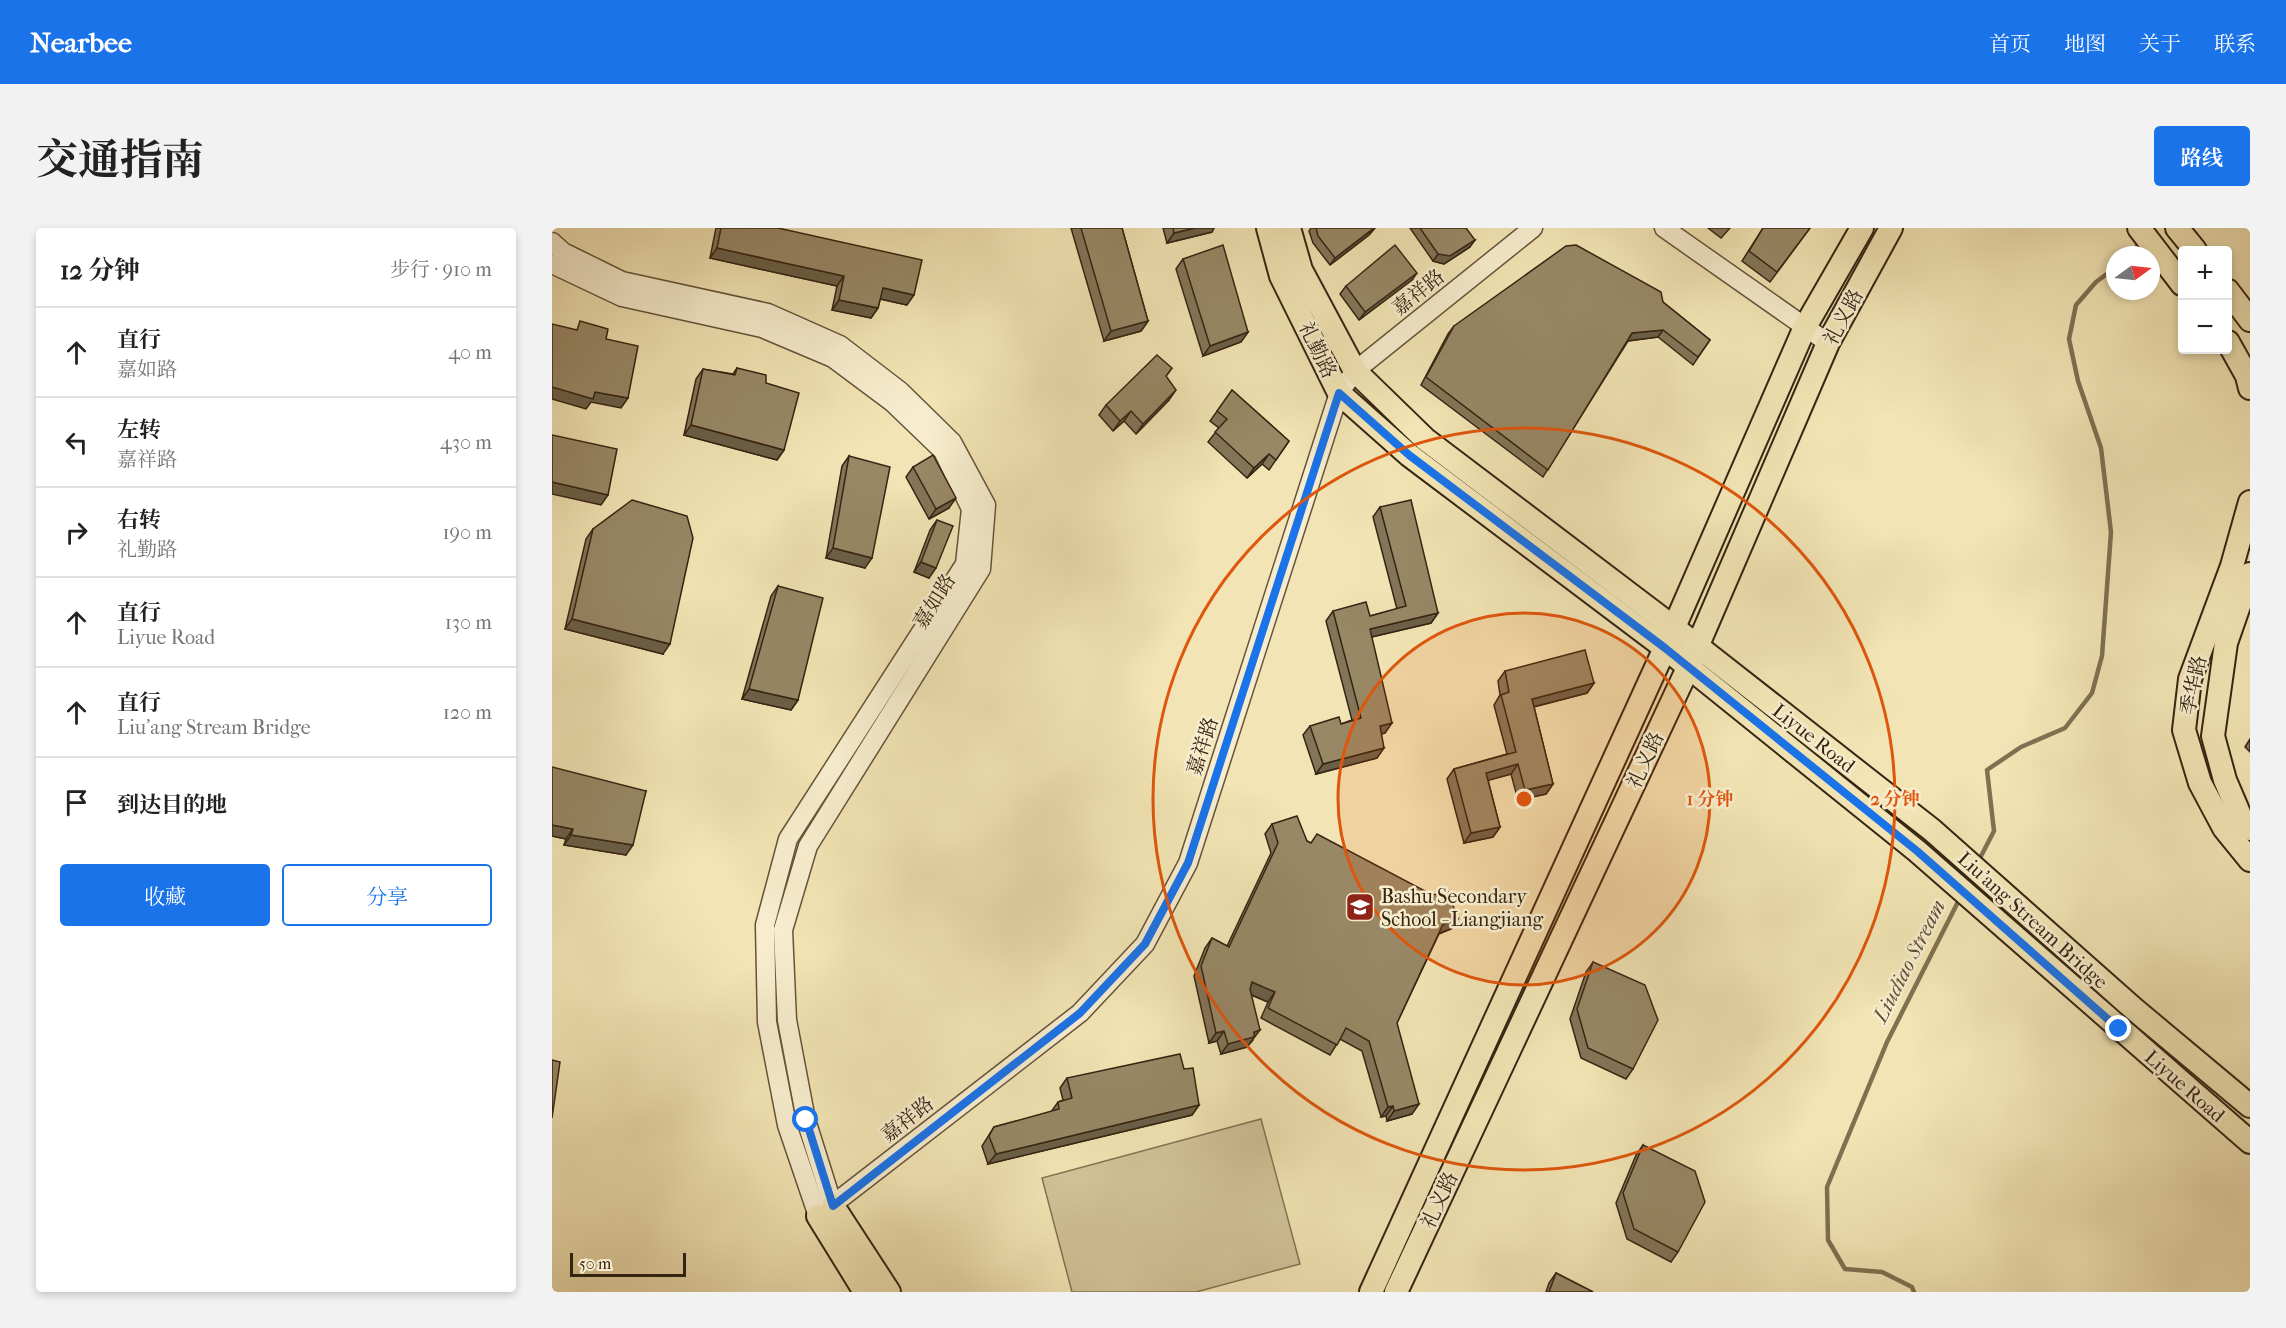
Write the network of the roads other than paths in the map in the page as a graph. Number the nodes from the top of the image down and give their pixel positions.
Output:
1 (1268, 228) edge
2 (1289, 228) edge
3 (1533, 228) edge
4 (1665, 228) edge
5 (1862, 228) edge
6 (1891, 228) edge
7 (2139, 228) edge
8 (2177, 228) edge
9 (552, 242) edge
10 (2192, 246) edge
11 (552, 264) edge
12 (2178, 279) edge
13 (2232, 296) edge
14 (2250, 320) edge
15 (1806, 327) junction
16 (1828, 343) junction
17 (2232, 349) edge
18 (1355, 371) junction
19 (2250, 388) edge
20 (1339, 393) junction
21 (2250, 502) edge
22 (2250, 574) edge
23 (1669, 637) junction
24 (1696, 646) junction
25 (1688, 668) junction
26 (2250, 829) edge
27 (1932, 830) joint
28 (1917, 851) joint
29 (2250, 860) edge
30 (2134, 1009) joint
31 (2119, 1029) joint
32 (2250, 1106) edge
33 (2250, 1142) edge
34 (826, 1211) junction
35 (865, 1292) edge
36 (890, 1292) edge
37 (1371, 1292) edge
38 (1396, 1292) edge

1 - 20 main road, 礼勤路
2 - 18 main road, 礼勤路
3 - 18 street, 嘉祥路
4 - 15 street
5 - 15 main road, 礼义路
6 - 16 main road, 礼义路
7 - 12 main road
8 - 10 main road
9 - 34 street, 嘉如路
11 - 34 street, 嘉如路
13 - 14 main road
15 - 16 street
15 - 23 main road, 礼义路
16 - 24 main road, 礼义路
17 - 19 main road
18 - 20 street, 嘉祥路
18 - 23 main road, 礼勤路
20 - 23 main road, 礼勤路
20 - 34 street, 嘉祥路
21 - 29 main road, 季华路
22 - 26 main road, 季华路
23 - 24 main road, 礼勤路
23 - 25 main road, 礼勤路
23 - 37 main road, 礼义路
24 - 25 main road, 礼义路
24 - 27 main road, Liyue Road
25 - 28 main road, Liyue Road
25 - 38 main road, 礼义路
27 - 30 main road, Liu'ang Stream Bridge
28 - 31 main road, Liu'ang Stream Bridge
30 - 32 main road, Liyue Road
31 - 33 main road, Liyue Road
34 - 35 main road
34 - 36 main road

